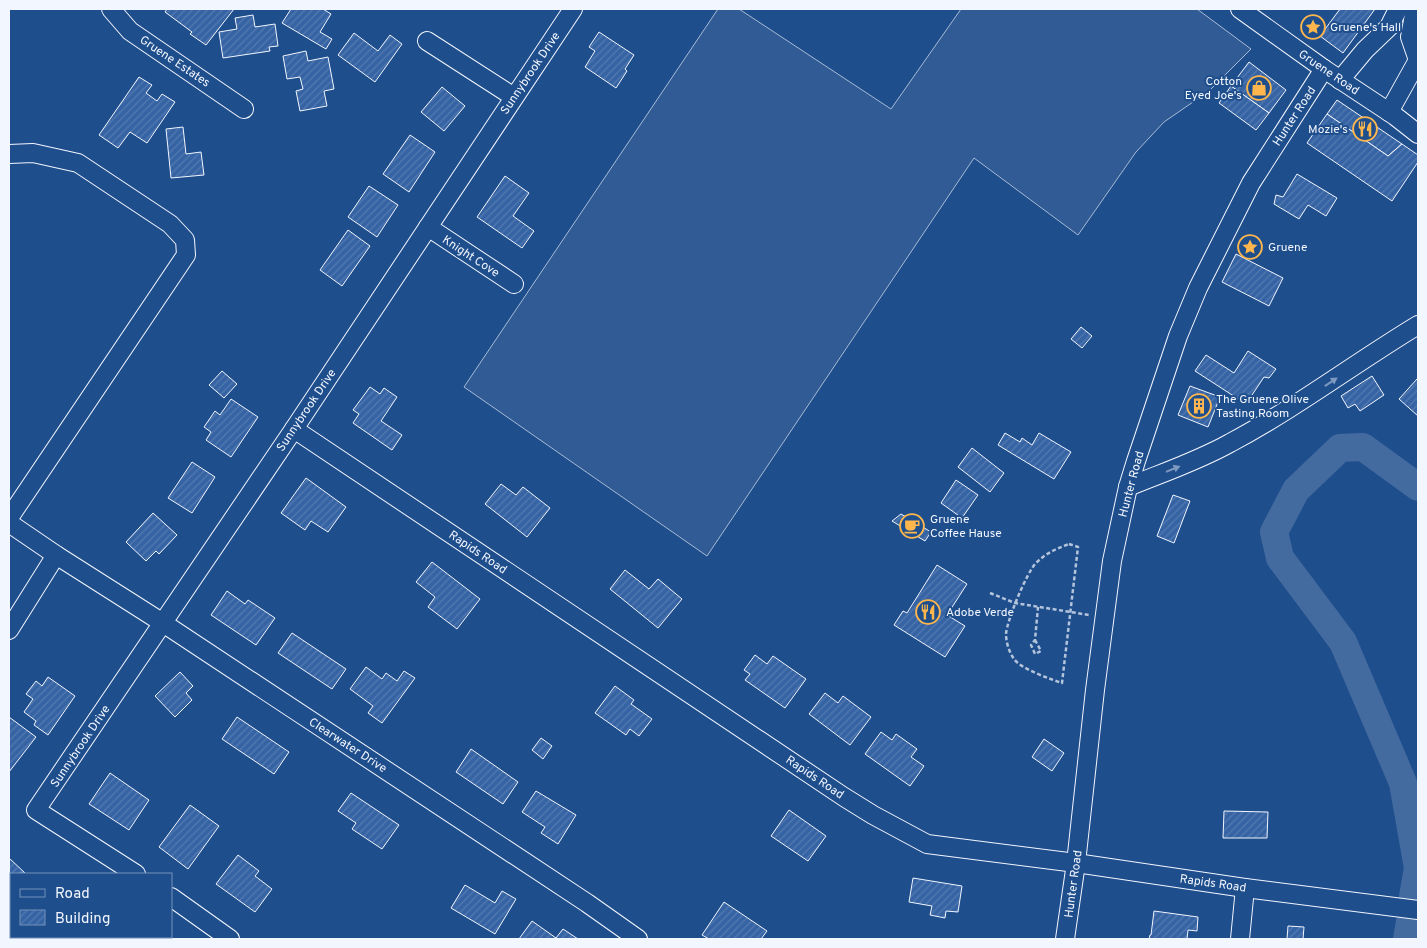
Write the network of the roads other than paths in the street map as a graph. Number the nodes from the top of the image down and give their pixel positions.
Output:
1 (111, 9) edge
2 (573, 9) edge
3 (1240, 9) edge
4 (1398, 9) edge
5 (1415, 9) edge
6 (427, 41) dead end
7 (1418, 60) edge
8 (1324, 69) junction
9 (1340, 80) junction
10 (514, 97) junction
11 (244, 109) dead end
12 (1389, 112) junction
13 (1418, 134) edge
14 (9, 154) edge
15 (428, 227) junction
16 (514, 284) dead end
17 (1418, 325) edge
18 (294, 429) junction
19 (1128, 487) junction
20 (9, 518) edge
21 (9, 523) edge
22 (56, 555) junction
23 (163, 623) junction
24 (9, 630) edge
25 (1076, 863) junction
26 (134, 873) edge
27 (1246, 888) junction
28 (172, 898) edge
29 (1418, 910) edge
30 (230, 939) edge
31 (638, 939) edge
32 (1065, 939) edge
33 (1240, 939) edge

1 - 11 street, Gruene Estates
2 - 10 street, Sunnybrook Drive
3 - 8 street, Gruene Road
4 - 9 street
5 - 7 street
6 - 10 street
7 - 12 street
8 - 9 street, Gruene Road
8 - 19 street, Hunter Road
9 - 12 street, Gruene Road
10 - 15 street, Sunnybrook Drive
12 - 13 street, Gruene Road
14 - 20 street
15 - 16 street, Knight Cove
15 - 18 street, Sunnybrook Drive
19 -> 17 street
18 - 23 street, Sunnybrook Drive
18 - 25 street, Rapids Road
19 - 25 street, Hunter Road
21 - 22 street, Clearwater Drive
22 - 23 street, Clearwater Drive
22 - 24 street
23 - 26 street, Sunnybrook Drive
23 - 31 street, Clearwater Drive
25 - 27 street, Rapids Road
25 - 32 street, Hunter Road
27 - 29 street, Rapids Road
27 - 33 street
28 - 30 street

